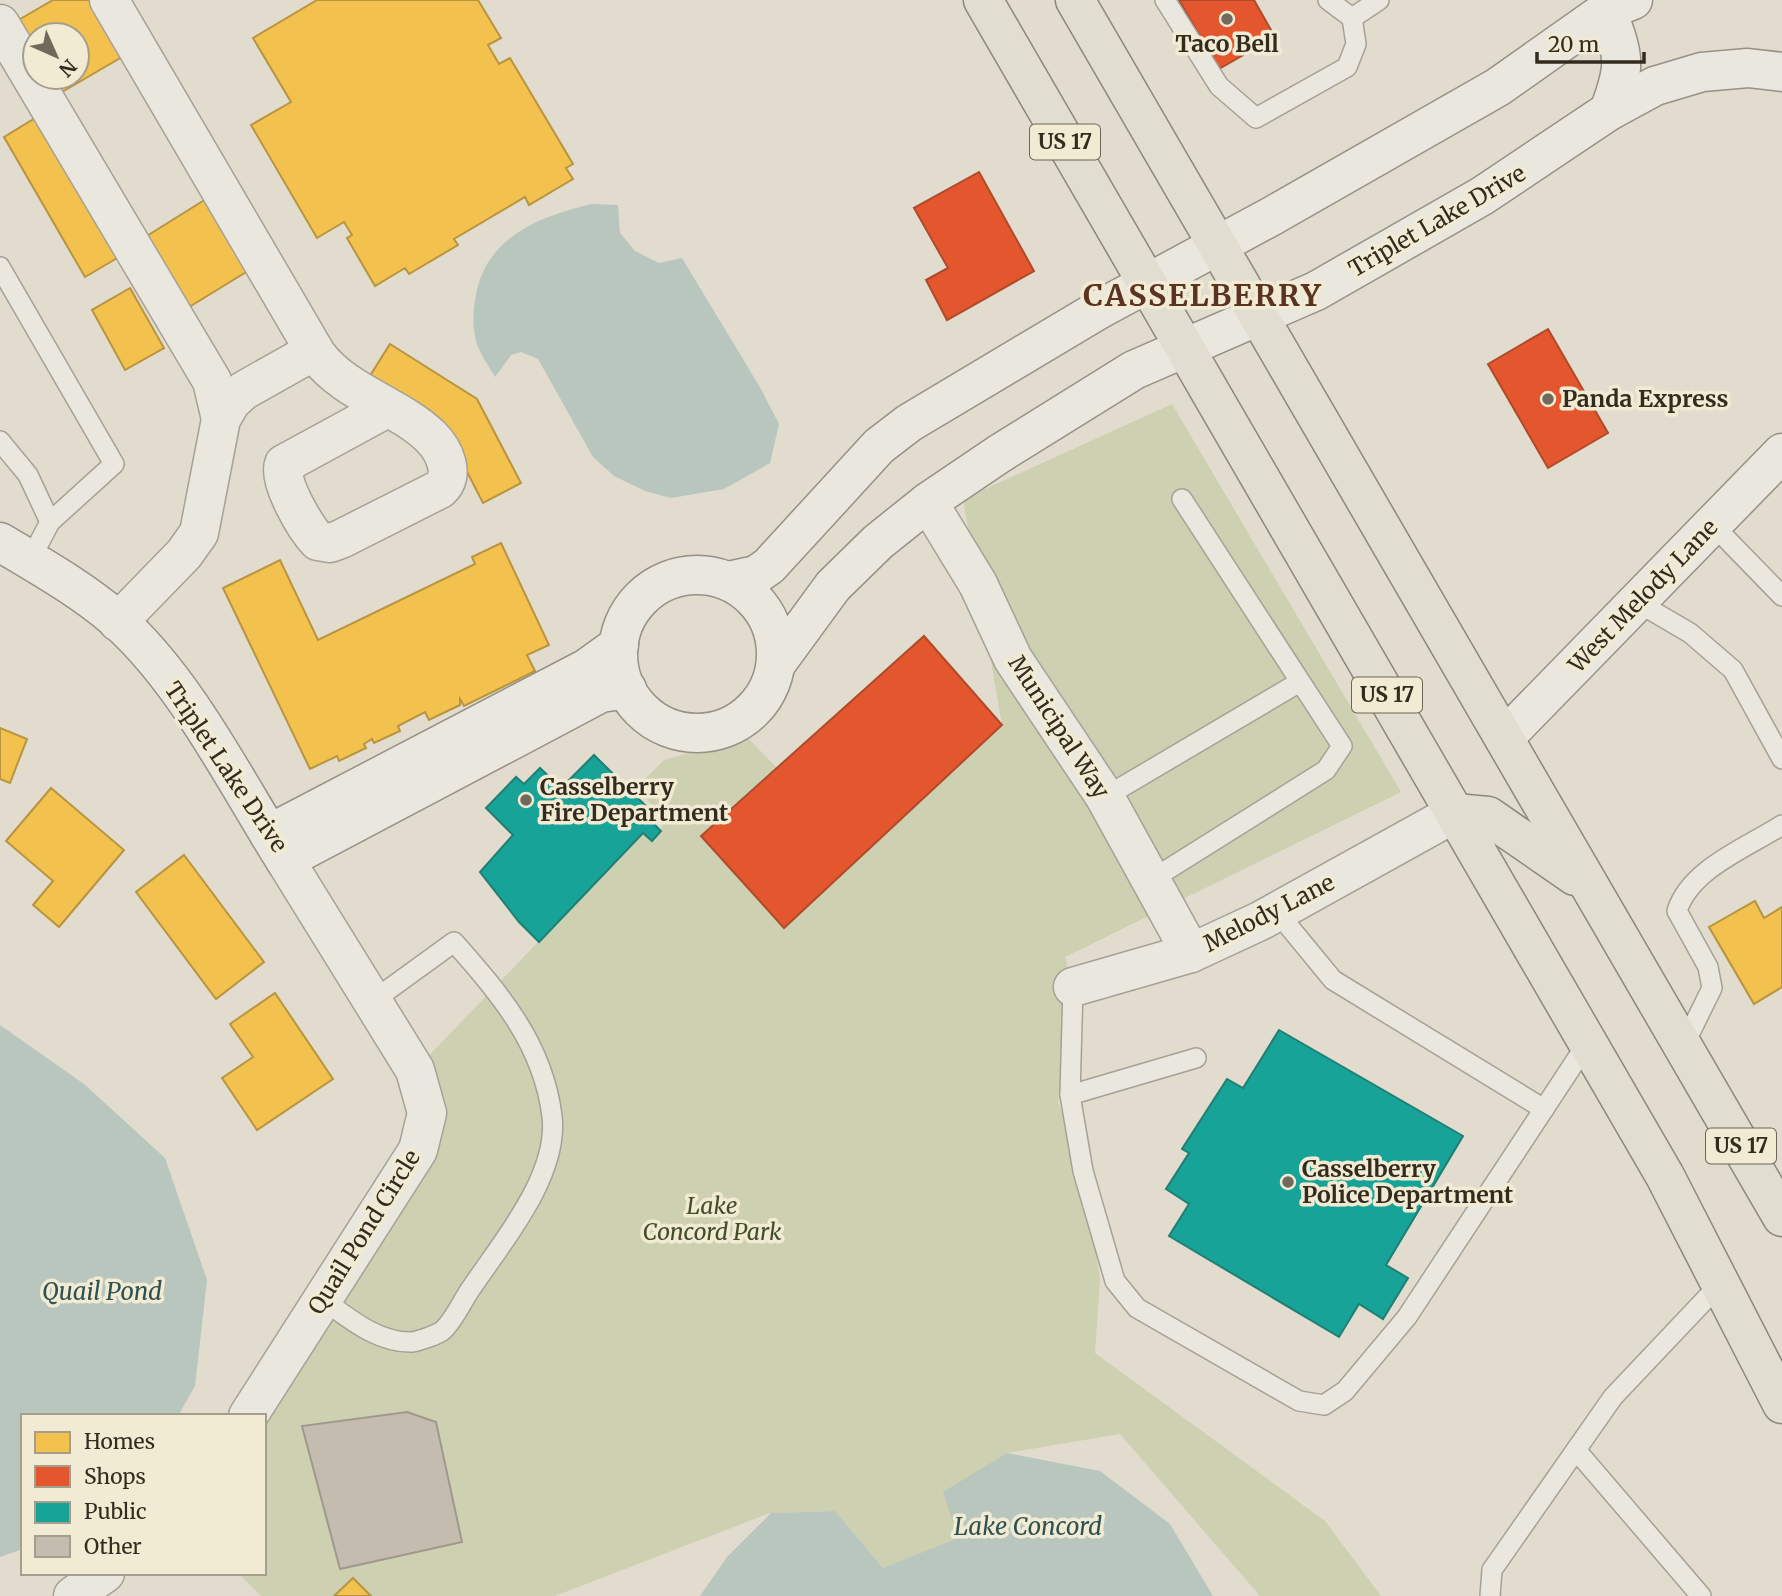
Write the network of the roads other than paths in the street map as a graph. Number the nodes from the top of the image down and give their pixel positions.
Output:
1 (108, 0) edge
2 (983, 0) edge
3 (1076, 0) edge
4 (1165, 0) edge
5 (1328, 0) edge
6 (1379, 0) edge
7 (1613, 3) edge
8 (1352, 19) junction
9 (0, 24) edge
10 (1782, 72) edge
11 (1609, 111) junction
12 (1218, 245) junction
13 (0, 267) edge
14 (1148, 283) junction
15 (1259, 316) junction
16 (1186, 348) junction
17 (314, 351) junction
18 (387, 408) dead end
19 (221, 419) junction
20 (0, 441) edge
21 (1782, 453) edge
22 (1182, 499) dead end
23 (928, 502) junction
24 (50, 522) junction
25 (1712, 524) junction
26 (15, 551) edge
27 (728, 581) junction
28 (1782, 596) edge
29 (1637, 602) junction
30 (118, 622) junction
31 (620, 645) junction
32 (776, 664) junction
33 (1298, 683) junction
34 (627, 688) junction
35 (1504, 738) junction
36 (1782, 759) edge
37 (1105, 797) junction
38 (1455, 813) junction
39 (1782, 825) edge
40 (277, 847) junction
41 (1151, 880) junction
42 (1585, 883) junction
43 (1277, 912) junction
44 (1191, 953) junction
45 (1073, 987) joint
46 (374, 1000) junction
47 (1588, 1042) junction
48 (1683, 1048) junction
49 (1196, 1058) dead end
50 (1070, 1096) junction
51 (1544, 1109) junction
52 (1782, 1217) edge
53 (1720, 1284) junction
54 (322, 1299) junction
55 (1782, 1404) edge
56 (248, 1414) edge
57 (1576, 1450) junction
58 (102, 1575) edge
59 (73, 1596) edge
60 (1490, 1596) edge
61 (1701, 1596) edge

1 - 17 street
2 - 14 main road, US 17
3 - 12 main road, US 17
4 - 8 lane
5 - 8 lane
6 - 8 lane
7 - 11 street
7 - 12 street
9 - 19 street
10 - 11 street, Triplet Lake Drive
11 - 15 street, Triplet Lake Drive
12 - 14 street
12 - 15 main road, US 17
13 - 24 lane
14 - 16 main road, US 17
14 - 27 street
15 - 16 street, Triplet Lake Drive
15 - 35 main road, US 17
16 - 23 street, Triplet Lake Drive
16 - 38 main road, US 17
17 - 18 street
17 - 19 street
19 - 30 street
20 - 24 lane
21 - 25 street, West Melody Lane
22 - 33 lane
23 - 32 street, Triplet Lake Drive
23 - 37 street, Municipal Way
24 - 26 lane
25 - 28 lane
25 - 29 street, West Melody Lane
26 - 30 street, Triplet Lake Drive
27 - 31 street
27 - 32 street
29 - 35 street, West Melody Lane
29 - 36 lane
30 - 40 street, Triplet Lake Drive
31 - 34 street
31 - 40 street
32 - 34 street
33 - 37 lane
33 - 41 lane
34 - 40 street, Triplet Lake Drive
35 - 42 main road, US 17
37 - 41 street, Municipal Way
38 - 42 main road
38 - 43 street, Melody Lane
38 - 47 main road, US 17
39 - 48 lane
40 - 46 street, Quail Pond Circle
41 - 44 street, Municipal Way
42 - 48 main road, US 17
43 - 44 street, Melody Lane
43 - 51 lane
44 - 45 street, Melody Lane
45 - 50 lane
46 - 54 street, Quail Pond Circle
46 - 54 lane
47 - 51 lane
47 - 53 main road, US 17
48 - 52 main road, US 17
49 - 50 lane
50 - 51 lane
53 - 55 main road, US 17
53 - 57 lane
54 - 56 street, Quail Pond Circle
57 - 60 lane
57 - 61 lane
58 - 59 street

